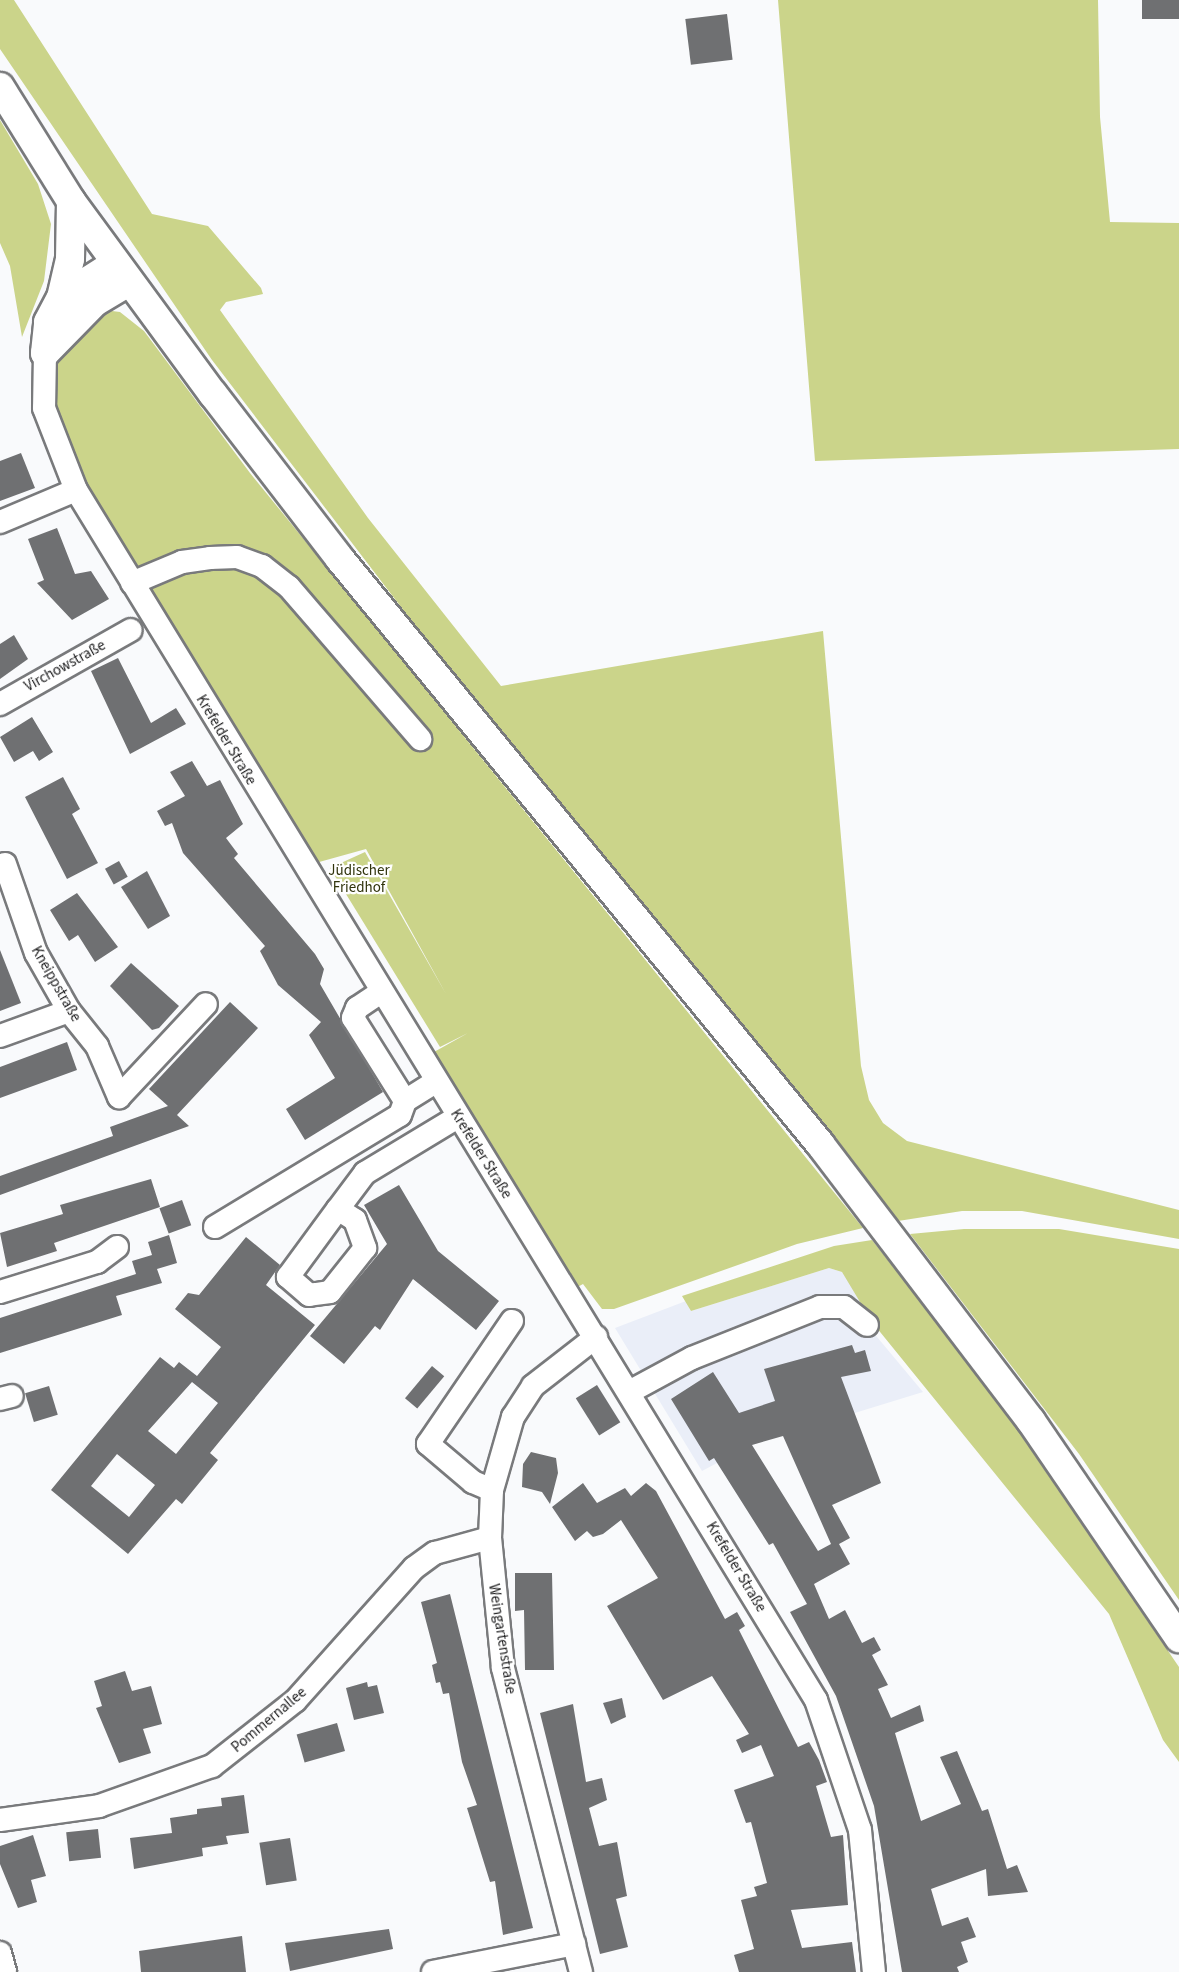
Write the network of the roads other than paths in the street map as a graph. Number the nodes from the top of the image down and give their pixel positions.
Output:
1 (0, 87) edge
2 (71, 201) junction
3 (122, 272) junction
4 (61, 298) junction
5 (45, 353) junction
6 (76, 490) junction
7 (0, 522) edge
8 (132, 583) junction
9 (131, 630) dead end
10 (0, 704) edge
11 (420, 740) dead end
12 (5, 864) dead end
13 (381, 992) junction
14 (206, 1004) dead end
15 (69, 1011) junction
16 (0, 1036) edge
17 (436, 1082) junction
18 (405, 1101) junction
19 (458, 1117) junction
20 (338, 1209) dead end
21 (215, 1227) dead end
22 (117, 1247) dead end
23 (0, 1292) edge
24 (512, 1321) dead end
25 (867, 1325) dead end
26 (596, 1337) junction
27 (631, 1391) junction
28 (492, 1490) junction
29 (490, 1538) junction
30 (1179, 1638) edge
31 (0, 1820) edge
32 (574, 1944) junction
33 (0, 1953) edge
34 (5, 1972) edge
35 (433, 1972) edge
36 (581, 1972) edge
37 (874, 1972) edge

1 - 2 main road
2 - 3 main road
2 - 4 main road
3 - 4 main road
3 - 5 main road
3 - 30 main road
4 - 5 main road
5 - 6 street, Krefelder Straße
6 - 7 street
6 - 8 street, Krefelder Straße
8 - 11 street
8 - 13 street, Krefelder Straße
9 - 10 street, Virchowstraße
12 - 15 street, Kneippstraße
13 - 17 street, Krefelder Straße
13 - 18 street
14 - 15 street, Kneippstraße
15 - 16 street
17 - 18 street
17 - 19 street, Krefelder Straße
18 - 21 street
19 - 20 street
19 - 26 street, Krefelder Straße
22 - 23 street
24 - 28 street
25 - 27 street
26 - 27 street, Krefelder Straße
26 - 28 street, Weingartenstraße
27 - 37 street, Krefelder Straße
28 - 29 street, Weingartenstraße
29 - 31 street, Pommernallee
29 - 32 street, Weingartenstraße
32 - 35 street
32 - 36 street, Weingartenstraße
33 - 34 street

